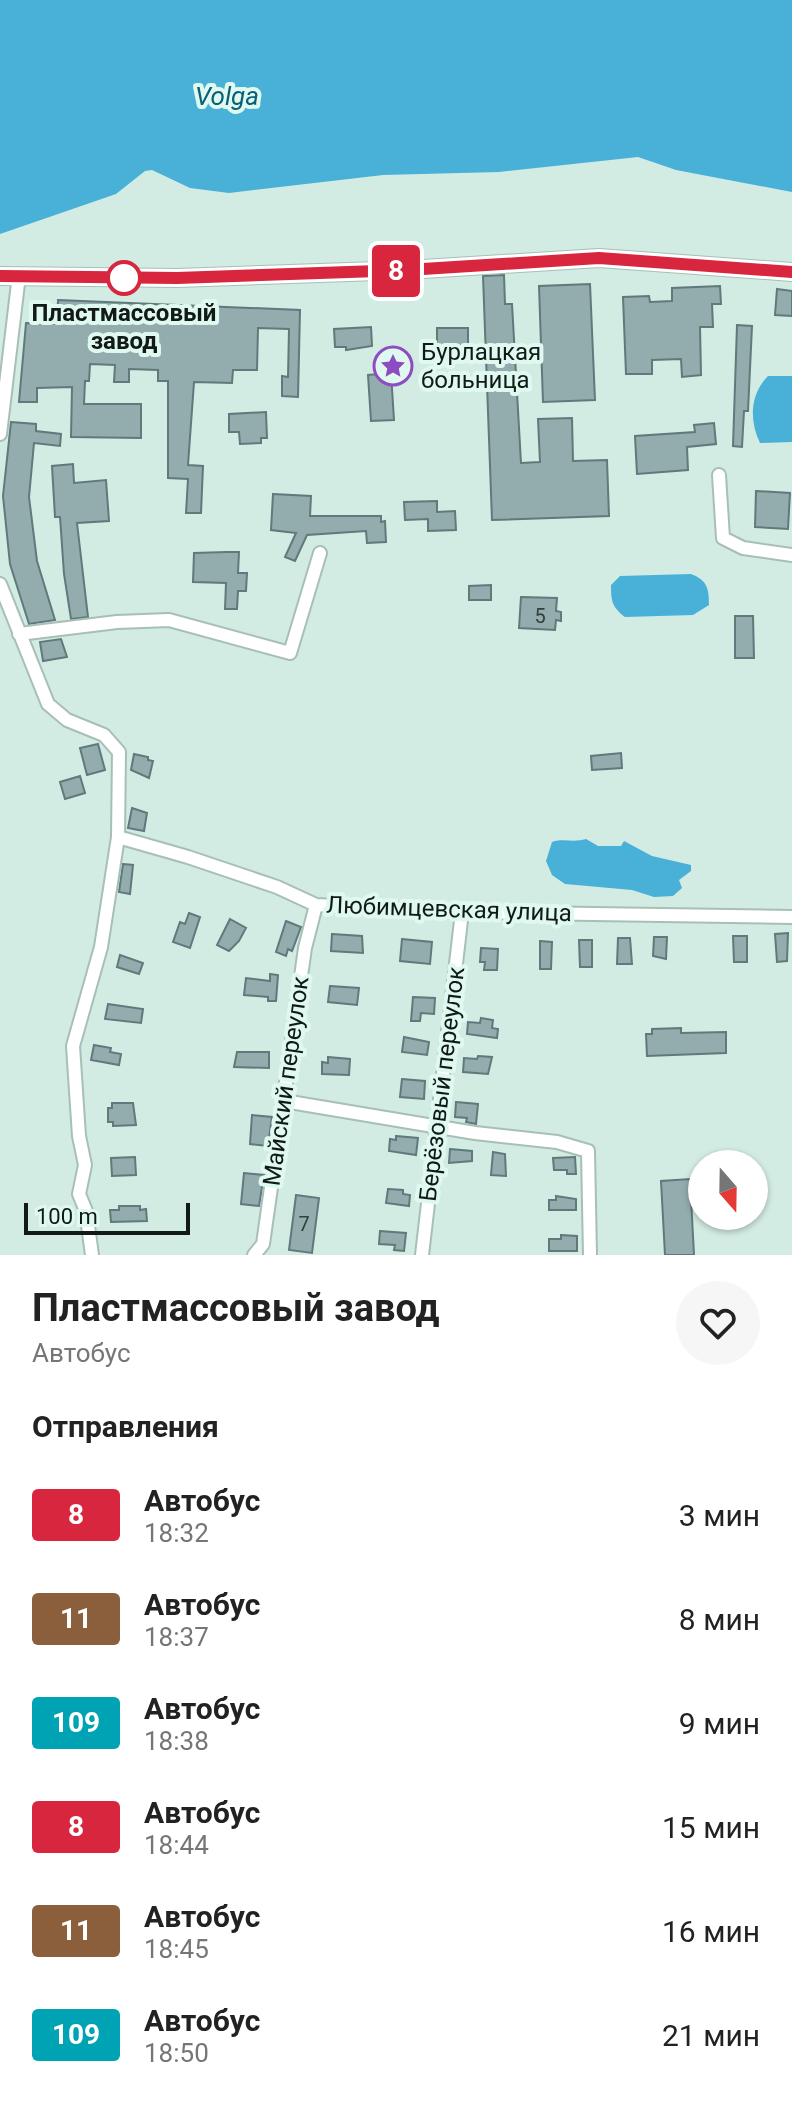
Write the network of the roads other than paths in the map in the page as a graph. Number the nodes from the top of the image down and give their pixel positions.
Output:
1 (792, 272) edge
2 (19, 275) junction
3 (0, 276) edge
4 (0, 434) edge
5 (719, 475) dead end
6 (320, 553) dead end
7 (792, 555) edge
8 (0, 584) edge
9 (19, 634) junction
10 (118, 837) junction
11 (316, 905) junction
12 (462, 912) junction
13 (792, 917) edge
14 (284, 1101) junction
15 (437, 1126) junction
16 (92, 1255) edge
17 (254, 1255) edge
18 (422, 1255) edge
19 (590, 1255) edge

1 - 2 main road
2 - 3 main road
2 - 4 street
5 - 7 street
6 - 9 street
8 - 9 street
9 - 10 street
10 - 11 street, Любимцевская улица
10 - 16 street
11 - 12 street, Любимцевская улица
11 - 14 street, Майский переулок
12 - 13 street, Любимцевская улица
12 - 15 street, Берёзовый переулок
14 - 15 street
14 - 17 street, Майский переулок
15 - 18 street, Берёзовый переулок
15 - 19 street

